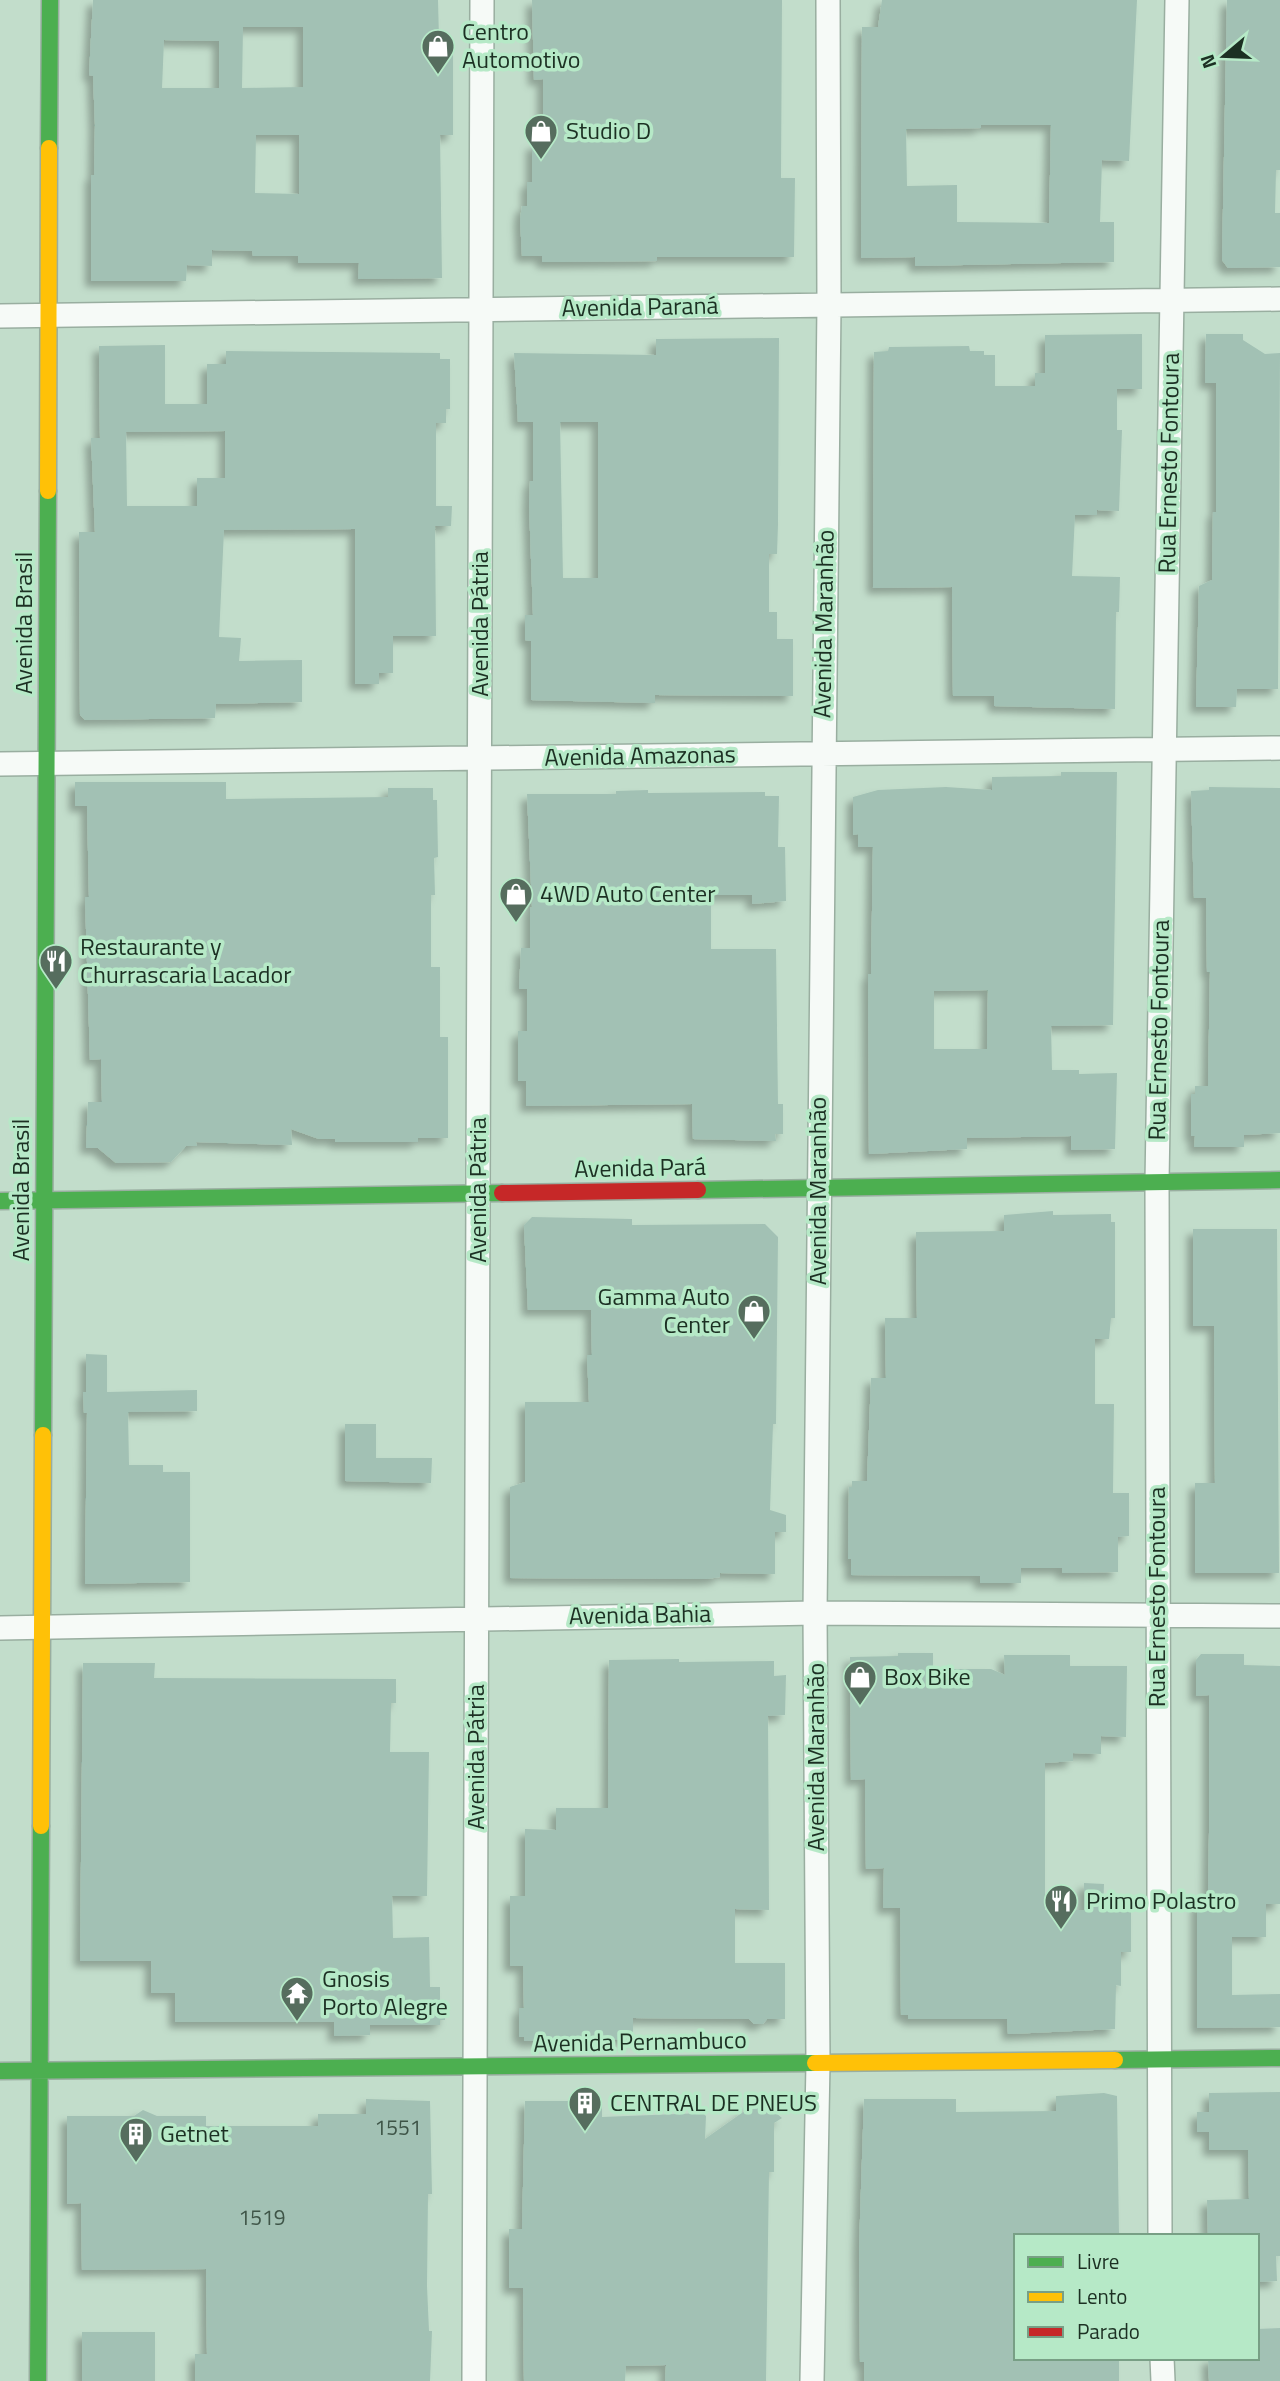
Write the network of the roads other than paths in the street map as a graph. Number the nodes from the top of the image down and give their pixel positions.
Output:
1 (50, 0) edge
2 (482, 0) edge
3 (828, 0) edge
4 (1177, 0) edge
5 (1280, 299) edge
6 (1172, 300) junction
7 (829, 304) junction
8 (481, 309) junction
9 (48, 314) junction
10 (0, 316) edge
11 (1280, 748) edge
12 (1164, 749) junction
13 (822, 753) junction
14 (479, 758) junction
15 (46, 763) junction
16 (0, 764) edge
17 (1280, 1180) edge
18 (1157, 1182) junction
19 (817, 1187) junction
20 (478, 1193) junction
21 (44, 1200) junction
22 (0, 1201) edge
23 (815, 1613) junction
24 (1280, 1616) edge
25 (1157, 1617) junction
26 (477, 1618) junction
27 (42, 1627) junction
28 (0, 1628) edge
29 (1280, 2058) edge
30 (1157, 2060) junction
31 (818, 2063) junction
32 (475, 2066) junction
33 (0, 2071) edge
34 (39, 2071) junction
35 (1160, 2234) edge
36 (1162, 2360) edge
37 (38, 2381) edge
38 (474, 2381) edge
39 (812, 2381) edge
40 (1163, 2381) edge

1 - 9 street, Avenida Brasil
2 - 8 street, Avenida Pátria
3 - 7 street, Avenida Maranhão
4 - 6 street, Rua Ernesto Fontoura
5 - 6 street, Avenida Paraná
6 - 7 street, Avenida Paraná
6 - 12 street, Rua Ernesto Fontoura
7 - 8 street, Avenida Paraná
7 - 13 street, Avenida Maranhão
8 - 9 street, Avenida Paraná
8 - 14 street, Avenida Pátria
9 - 10 street, Avenida Paraná
9 - 15 street, Avenida Brasil
11 - 12 street, Avenida Amazonas
12 - 13 street, Avenida Amazonas
12 - 18 street, Rua Ernesto Fontoura
13 - 14 street, Avenida Amazonas
13 - 19 street, Avenida Maranhão
14 - 15 street, Avenida Amazonas
14 - 20 street, Avenida Pátria
15 - 16 street, Avenida Amazonas
15 - 21 street, Avenida Brasil
17 - 18 street, Avenida Pará
18 - 19 street, Avenida Pará
18 - 25 street, Rua Ernesto Fontoura
19 - 20 street, Avenida Pará
19 - 23 street, Avenida Maranhão
20 - 21 street, Avenida Pará
20 - 26 street, Avenida Pátria
21 - 22 street, Avenida Pará
21 - 27 street, Avenida Brasil
23 - 25 street, Avenida Bahia
23 - 26 street, Avenida Bahia
23 - 31 street, Avenida Maranhão
24 - 25 street, Avenida Bahia
25 - 30 street, Rua Ernesto Fontoura
26 - 27 street, Avenida Bahia
26 - 32 street, Avenida Pátria
27 - 28 street, Avenida Bahia
27 - 34 street, Avenida Brasil
29 - 30 street, Avenida Pernambuco
30 - 31 street, Avenida Pernambuco
30 - 35 street, Rua Ernesto Fontoura
31 - 32 street, Avenida Pernambuco
31 - 39 street, Avenida Maranhão
32 - 34 street, Avenida Pernambuco
32 - 38 street, Avenida Pátria
33 - 34 street, Avenida Pernambuco
34 - 37 street, Avenida Brasil
36 - 40 street

